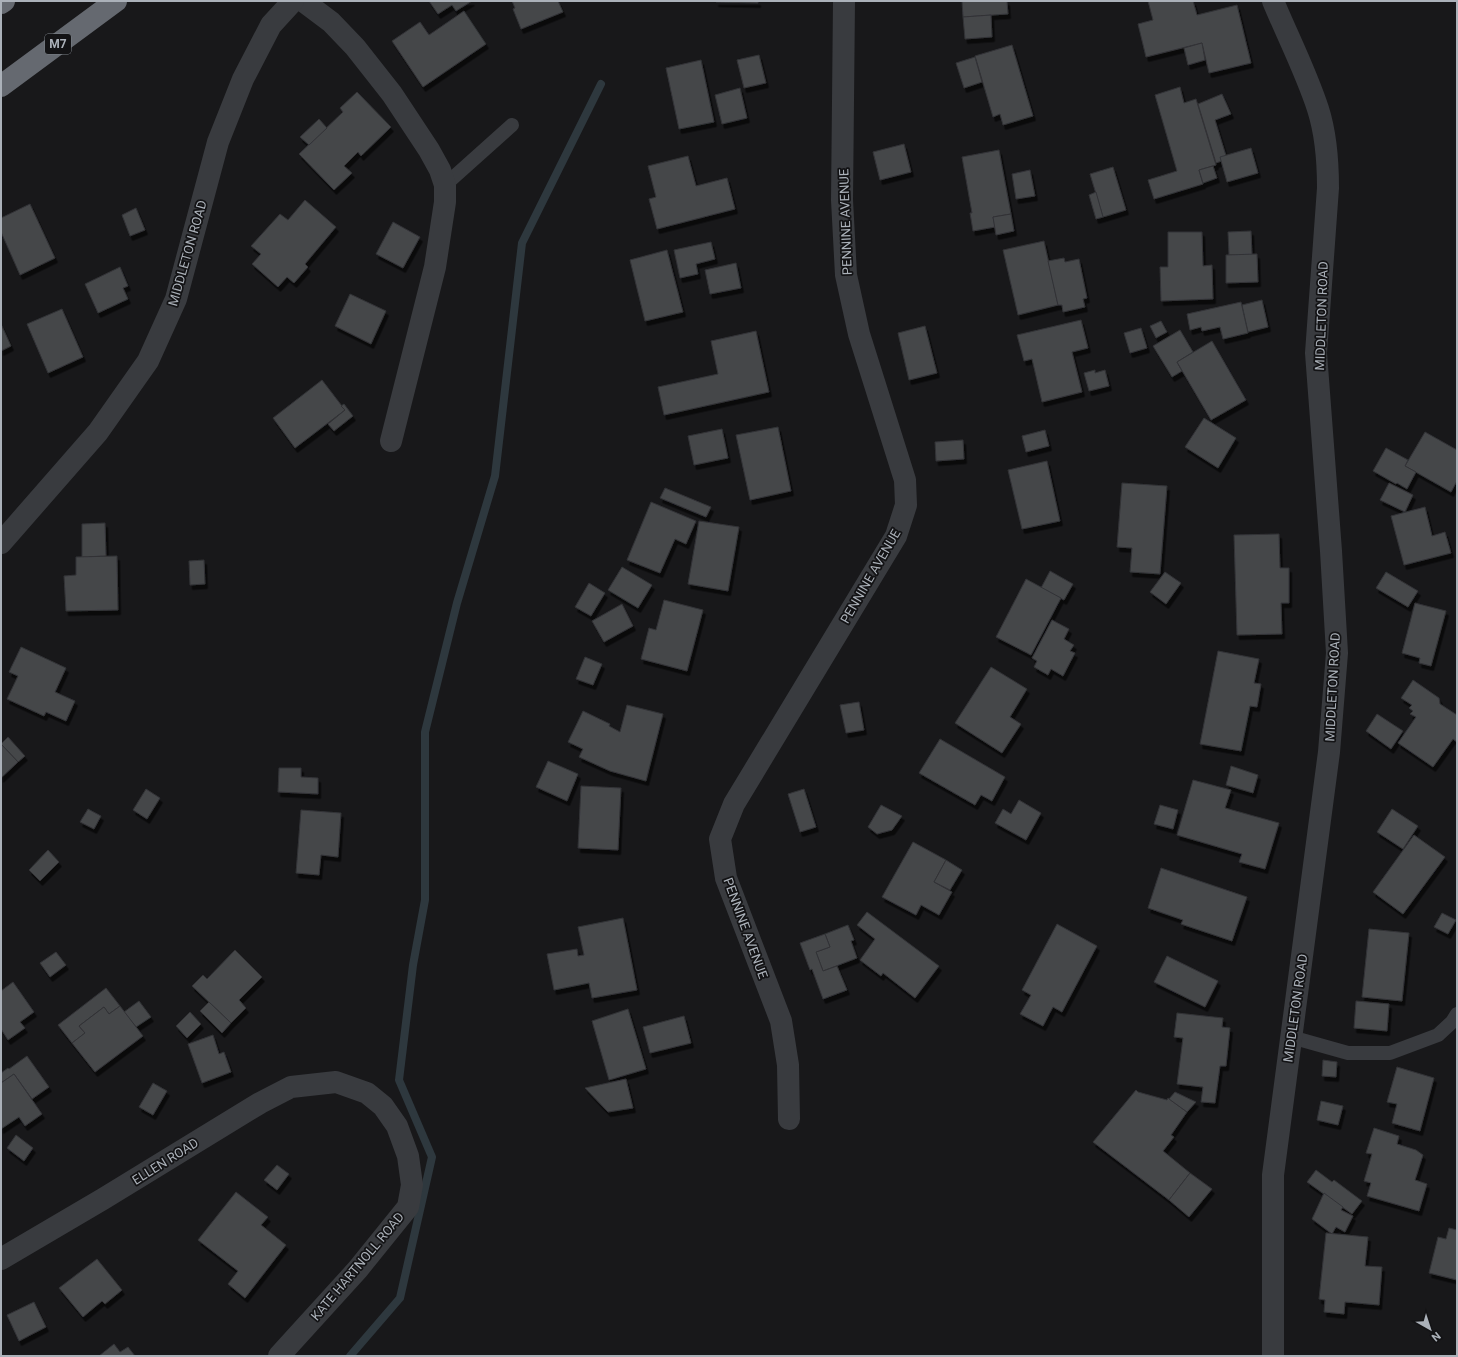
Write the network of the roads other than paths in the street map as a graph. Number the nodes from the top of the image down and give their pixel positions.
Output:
1 (4, 1) edge
2 (116, 1) edge
3 (293, 1) edge
4 (303, 1) edge
5 (844, 1) edge
6 (1273, 1) edge
7 (1, 3) edge
8 (1, 86) edge
9 (512, 125) dead end
10 (445, 185) junction
11 (391, 441) dead end
12 (1, 543) edge
13 (1457, 1014) edge
14 (1291, 1036) junction
15 (336, 1082) joint
16 (789, 1119) dead end
17 (1, 1259) edge
18 (279, 1356) edge
19 (1274, 1356) edge

1 - 7 highway
2 - 8 highway, M7
3 - 12 street, MIDDLETON ROAD
4 - 10 street
5 - 16 street, PENNINE AVENUE
6 - 14 street, MIDDLETON ROAD
9 - 10 lane
10 - 11 street
13 - 14 lane
14 - 19 street, MIDDLETON ROAD
15 - 17 street, ELLEN ROAD
15 - 18 street, KATE HARTNOLL ROAD

